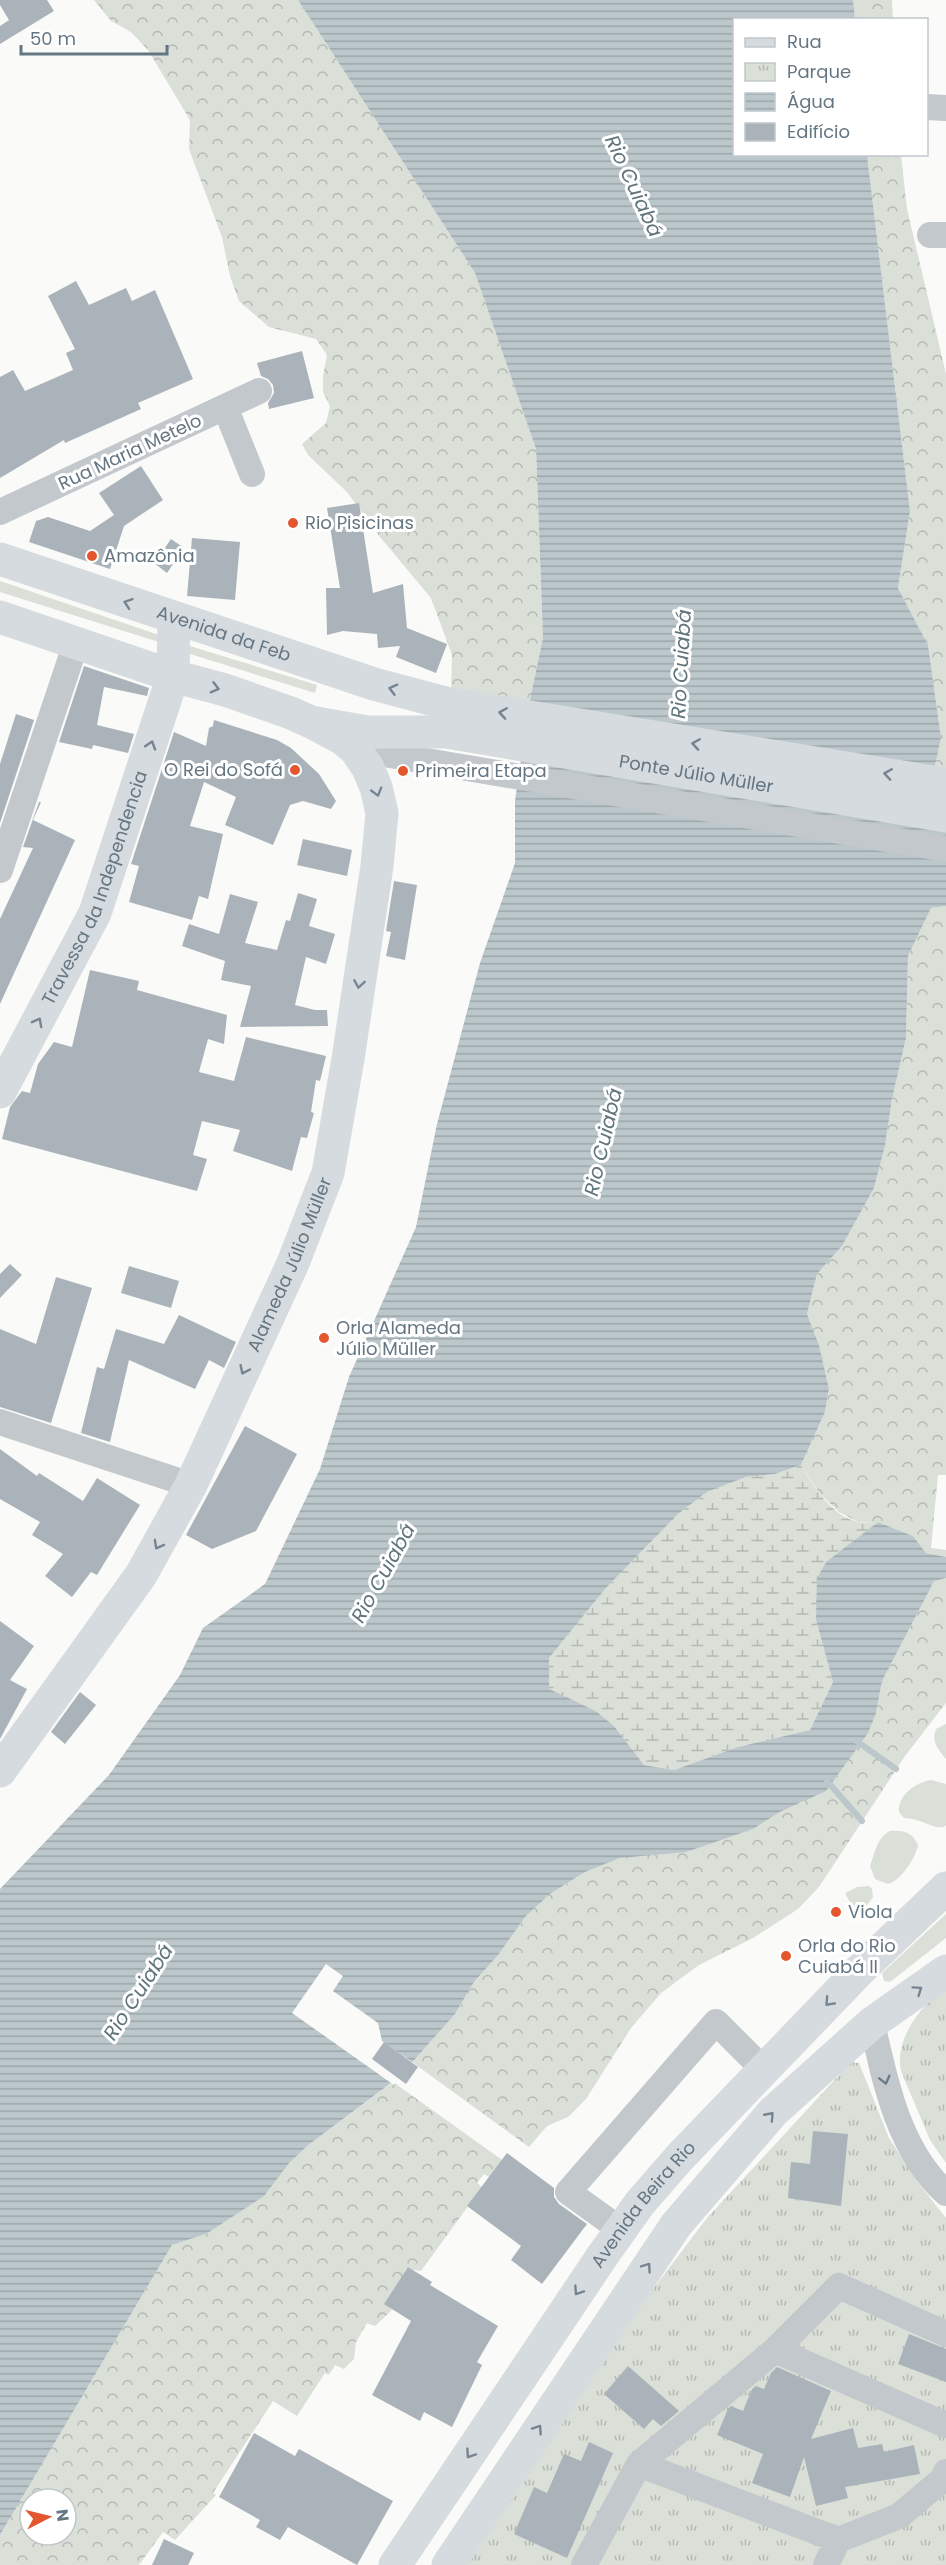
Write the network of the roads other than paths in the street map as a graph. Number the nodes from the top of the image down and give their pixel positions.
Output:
1 (928, 106) edge
2 (946, 108) edge
3 (259, 391) dead end
4 (225, 407) junction
5 (252, 474) dead end
6 (0, 512) edge
7 (0, 559) edge
8 (0, 617) edge
9 (174, 619) junction
10 (76, 643) junction
11 (173, 676) junction
12 (311, 722) junction
13 (445, 737) junction
14 (355, 749) junction
15 (946, 784) edge
16 (946, 816) edge
17 (946, 832) edge
18 (946, 849) edge
19 (0, 870) edge
20 (5, 1076) edge
21 (0, 1422) edge
22 (191, 1485) junction
23 (0, 1770) edge
24 (946, 1888) edge
25 (946, 1905) edge
26 (946, 1971) edge
27 (872, 2023) junction
28 (765, 2071) junction
29 (946, 2193) edge
30 (621, 2230) junction
31 (946, 2334) edge
32 (775, 2350) junction
33 (946, 2426) edge
34 (639, 2464) junction
35 (946, 2472) edge
36 (838, 2540) junction
37 (395, 2565) edge
38 (448, 2565) edge
39 (585, 2565) edge
40 (826, 2565) edge

1 - 2 street
3 - 4 street, Rua Maria Metelo
4 - 5 street
4 - 6 street, Rua Maria Metelo
9 -> 7 main road, Avenida da Feb
8 - 10 main road
9 - 11 main road, Travessa da Independencia
13 -> 9 main road, Avenida da Feb
10 - 11 main road
10 - 19 street
11 -> 12 main road
20 -> 11 main road, Travessa da Independencia
12 - 13 main road
12 - 14 main road, Alameda Júlio Müller
13 - 14 street
15 -> 13 main road, Ponte Júlio Müller
13 - 16 main road, Ponte Júlio Müller
13 - 17 street
13 - 18 street
14 -> 22 main road, Alameda Júlio Müller
21 - 22 street
22 -> 23 main road, Alameda Júlio Müller
24 -> 28 main road, Avenida Beira Rio
25 - 27 main road
27 -> 26 main road, Avenida Beira Rio
27 -> 29 street
38 -> 27 main road, Avenida Beira Rio
28 - 30 main road, Avenida Beira Rio
28 - 30 street
30 -> 37 main road, Avenida Beira Rio
31 - 32 street
32 - 33 street
32 - 34 street
34 - 36 street
34 - 39 street
35 - 36 street
36 - 40 street

